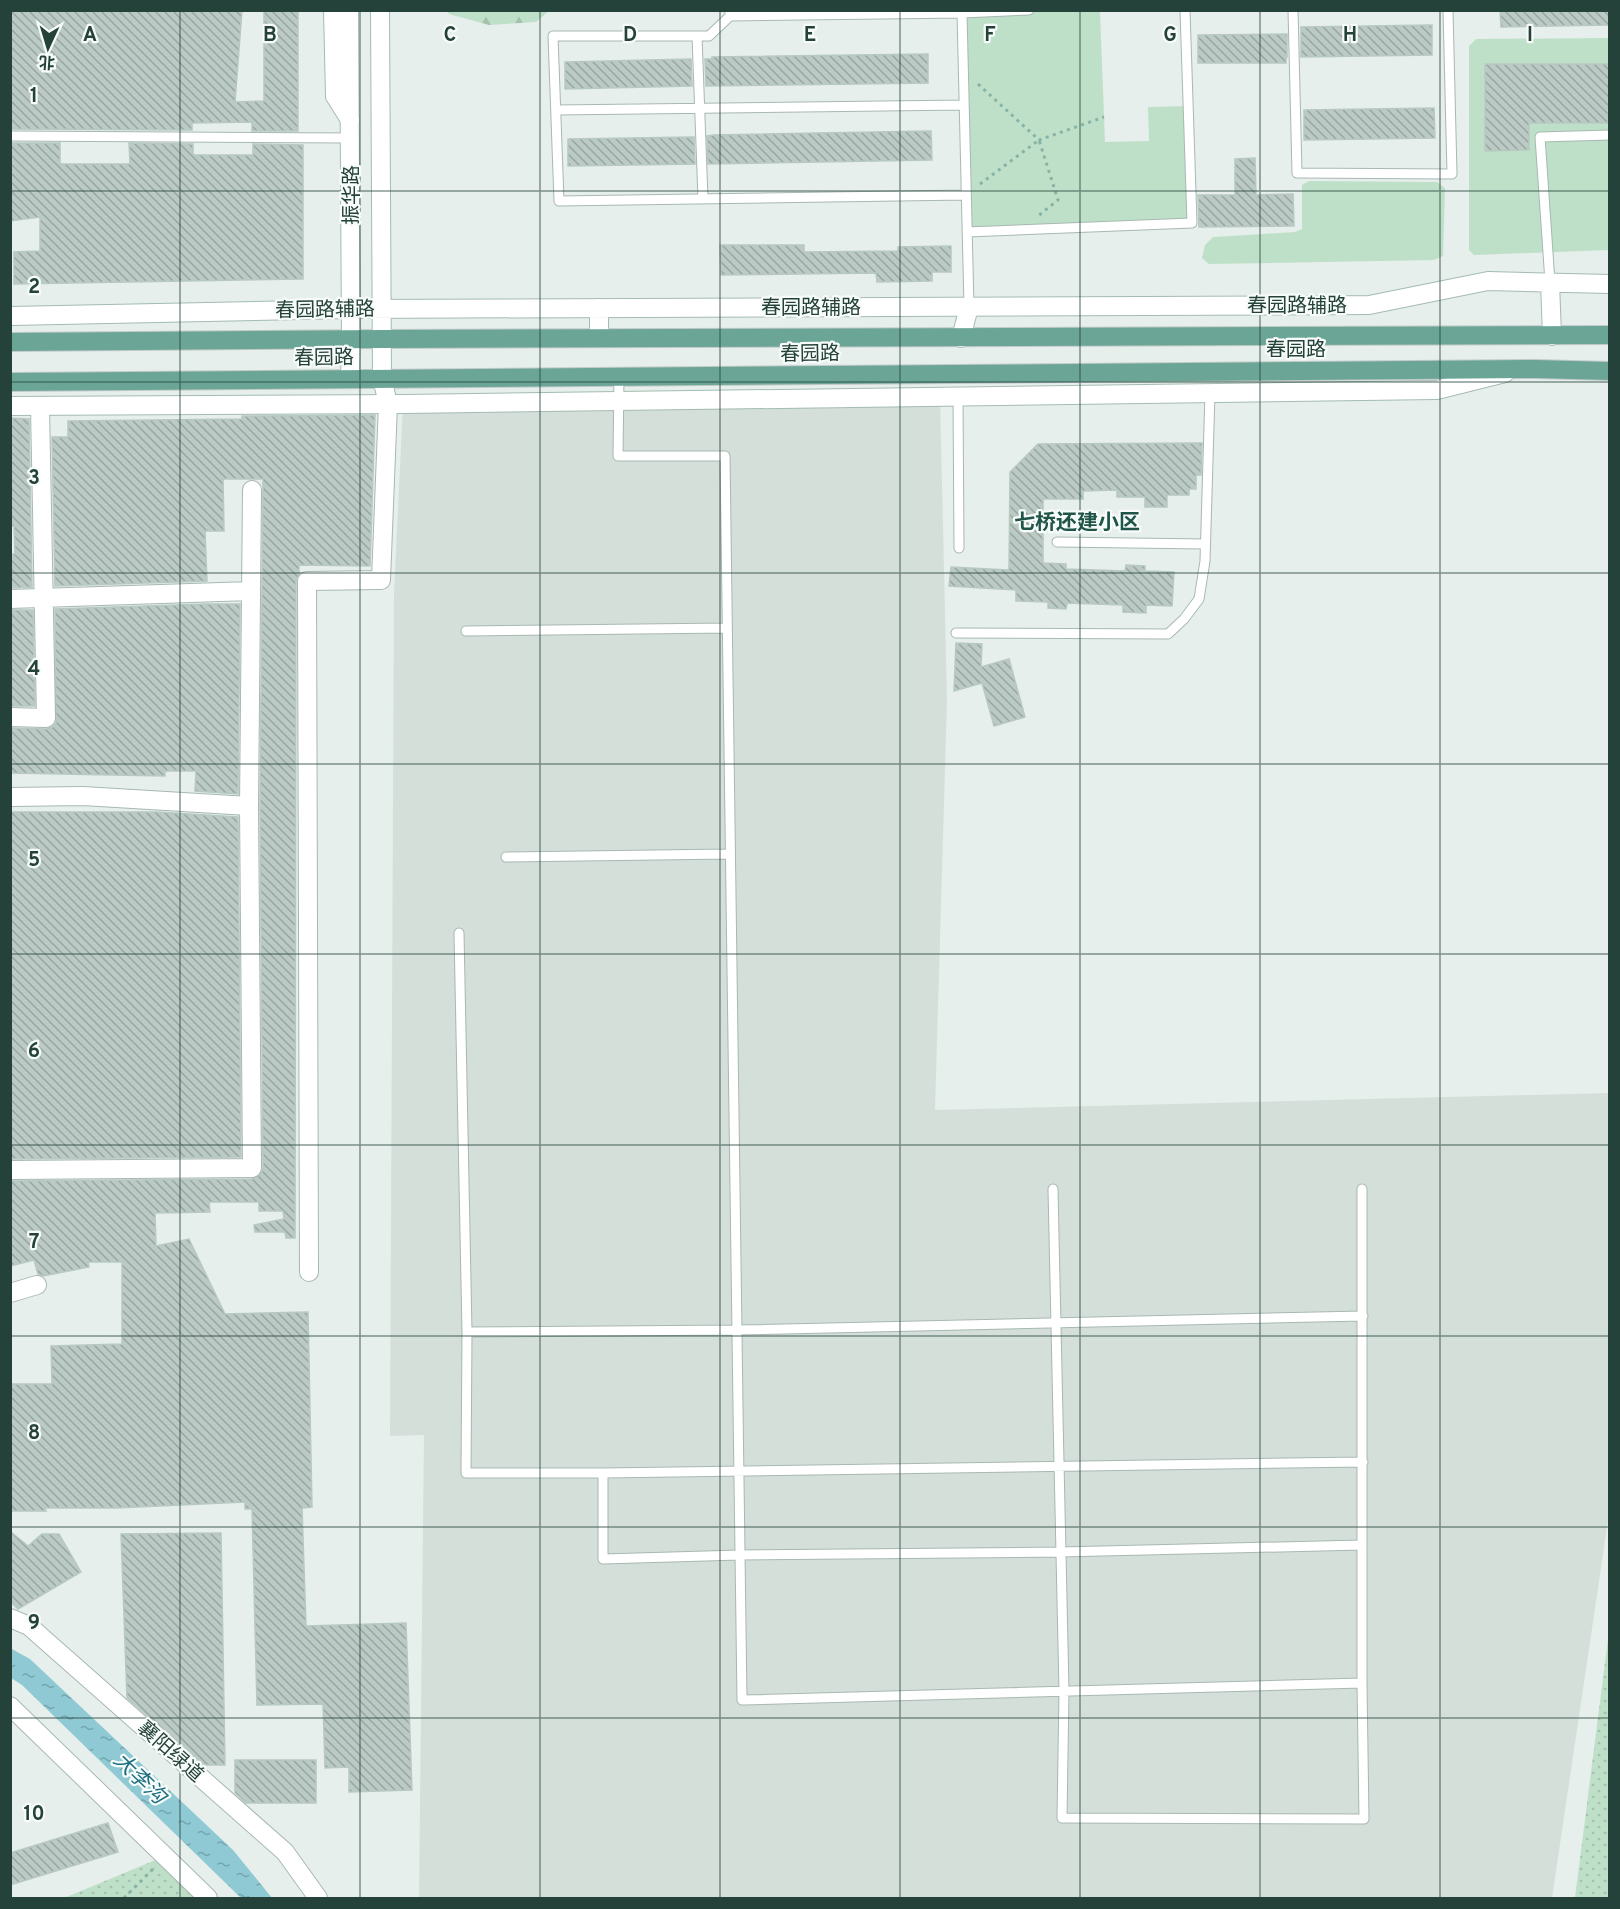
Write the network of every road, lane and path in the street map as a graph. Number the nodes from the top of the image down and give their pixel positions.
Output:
1 (333, 10) edge
2 (349, 10) edge
3 (381, 10) edge
4 (391, 10) edge
5 (1029, 10) edge
6 (1185, 10) edge
7 (1293, 10) edge
8 (1448, 10) edge
9 (984, 11) edge
10 (730, 13) edge
11 (962, 13) junction
12 (697, 36) junction
13 (963, 71) junction
14 (964, 105) junction
15 (700, 108) junction
16 (555, 110) junction
17 (1104, 117) dead end
18 (381, 120) junction
19 (350, 129) junction
20 (1610, 135) edge
21 (10, 136) edge
22 (1039, 141) junction
23 (966, 195) junction
24 (703, 199) junction
25 (1020, 230) junction
26 (967, 232) junction
27 (1550, 282) junction
28 (1610, 284) edge
29 (969, 306) junction
30 (599, 308) junction
31 (351, 309) junction
32 (382, 309) junction
33 (10, 315) edge
34 (1610, 335) edge
35 (1552, 336) junction
36 (961, 338) junction
37 (351, 339) junction
38 (383, 339) junction
39 (599, 339) junction
40 (10, 342) edge
41 (1518, 369) junction
42 (1610, 371) edge
43 (1212, 372) junction
44 (958, 374) junction
45 (620, 377) junction
46 (382, 378) junction
47 (350, 379) junction
48 (243, 380) junction
49 (10, 382) edge
50 (40, 382) junction
51 (1210, 393) junction
52 (958, 397) junction
53 (619, 401) junction
54 (252, 404) junction
55 (388, 404) junction
56 (10, 406) edge
57 (40, 407) junction
58 (252, 490) dead end
59 (1057, 542) dead end
60 (1205, 544) junction
61 (959, 548) dead end
62 (252, 591) junction
63 (44, 598) junction
64 (10, 599) edge
65 (727, 628) junction
66 (466, 631) dead end
67 (956, 633) dead end
68 (10, 717) edge
69 (10, 796) edge
70 (249, 806) junction
71 (730, 854) junction
72 (506, 857) dead end
73 (459, 933) dead end
74 (10, 1170) edge
75 (1053, 1189) dead end
76 (1362, 1189) dead end
77 (309, 1272) dead end
78 (37, 1286) dead end
79 (10, 1293) edge
80 (1363, 1316) junction
81 (1056, 1323) junction
82 (737, 1330) junction
83 (467, 1332) junction
84 (1363, 1462) junction
85 (1059, 1466) junction
86 (738, 1471) junction
87 (603, 1473) junction
88 (1362, 1545) junction
89 (1060, 1552) junction
90 (740, 1555) junction
91 (10, 1618) edge
92 (1362, 1683) junction
93 (1064, 1691) junction
94 (10, 1706) edge
95 (165, 1856) junction
96 (124, 1899) edge
97 (208, 1899) edge
98 (318, 1899) edge

1 - 19 street
2 - 19 street, 振华路
3 - 18 street, 振华路
4 - 18 street
5 - 9 lane
6 - 25 lane
7 - 8 lane
9 - 11 lane
10 - 11 lane
10 - 12 lane
11 - 13 lane
12 - 15 lane
12 - 16 lane
13 - 14 lane
13 - 22 path
14 - 15 lane
14 - 23 lane
15 - 16 lane
15 - 24 lane
16 - 24 lane
17 - 22 path
18 - 32 street, 振华路
19 - 21 lane
19 - 31 street, 振华路
20 - 27 lane
22 - 23 path
22 - 25 path
23 - 24 lane
23 - 26 lane
25 - 26 lane
26 - 29 lane
27 - 28 street, 春园路辅路
27 - 29 street, 春园路辅路
27 - 35 street
29 - 30 street, 春园路辅路
29 - 36 street
30 - 32 street, 春园路辅路
30 - 39 street
31 - 32 street, 春园路辅路
31 - 33 street, 春园路辅路
31 - 37 street, 振华路
32 - 38 street, 振华路
34 - 35 main road, 春园路
35 - 36 main road, 春园路
36 - 39 main road, 春园路
37 - 38 main road, 春园路
37 - 40 main road, 春园路
37 - 47 street, 振华路
38 - 39 main road, 春园路
38 - 46 street, 振华路
41 - 42 main road, 春园路
41 - 43 main road, 春园路
41 - 51 street
43 - 44 main road, 春园路
43 - 51 street
44 - 45 main road, 春园路
44 - 52 street
45 - 46 main road, 春园路
45 - 53 lane
46 - 47 main road, 春园路
46 - 55 street, 振华路
47 - 48 main road, 春园路
48 - 50 main road, 春园路
48 - 54 street
49 - 50 main road, 春园路
50 - 57 street
51 - 52 street
51 - 60 lane
52 - 53 street
52 - 61 lane
53 - 55 street
53 - 65 lane
54 - 55 street
54 - 57 street
55 - 77 street, 振华路
56 - 57 street
57 - 63 street
58 - 62 street
59 - 60 lane
60 - 67 lane
62 - 63 street
62 - 70 street
63 - 64 street
63 - 68 street
65 - 66 lane
65 - 71 lane
69 - 70 street
70 - 74 street
71 - 72 lane
71 - 82 lane
73 - 83 lane
75 - 81 lane
76 - 80 lane
78 - 79 street
80 - 81 lane
80 - 84 lane
81 - 82 lane
81 - 85 lane
82 - 83 lane
82 - 86 lane
83 - 87 lane
84 - 85 lane
84 - 88 lane
85 - 86 lane
85 - 89 lane
86 - 87 lane
86 - 90 lane
87 - 90 lane
88 - 89 lane
88 - 92 lane
89 - 90 lane
89 - 93 lane
90 - 93 lane
91 - 98 street, 襄阳绿道
92 - 93 lane
92 - 93 lane
94 - 95 street
95 - 96 path
95 - 97 street

